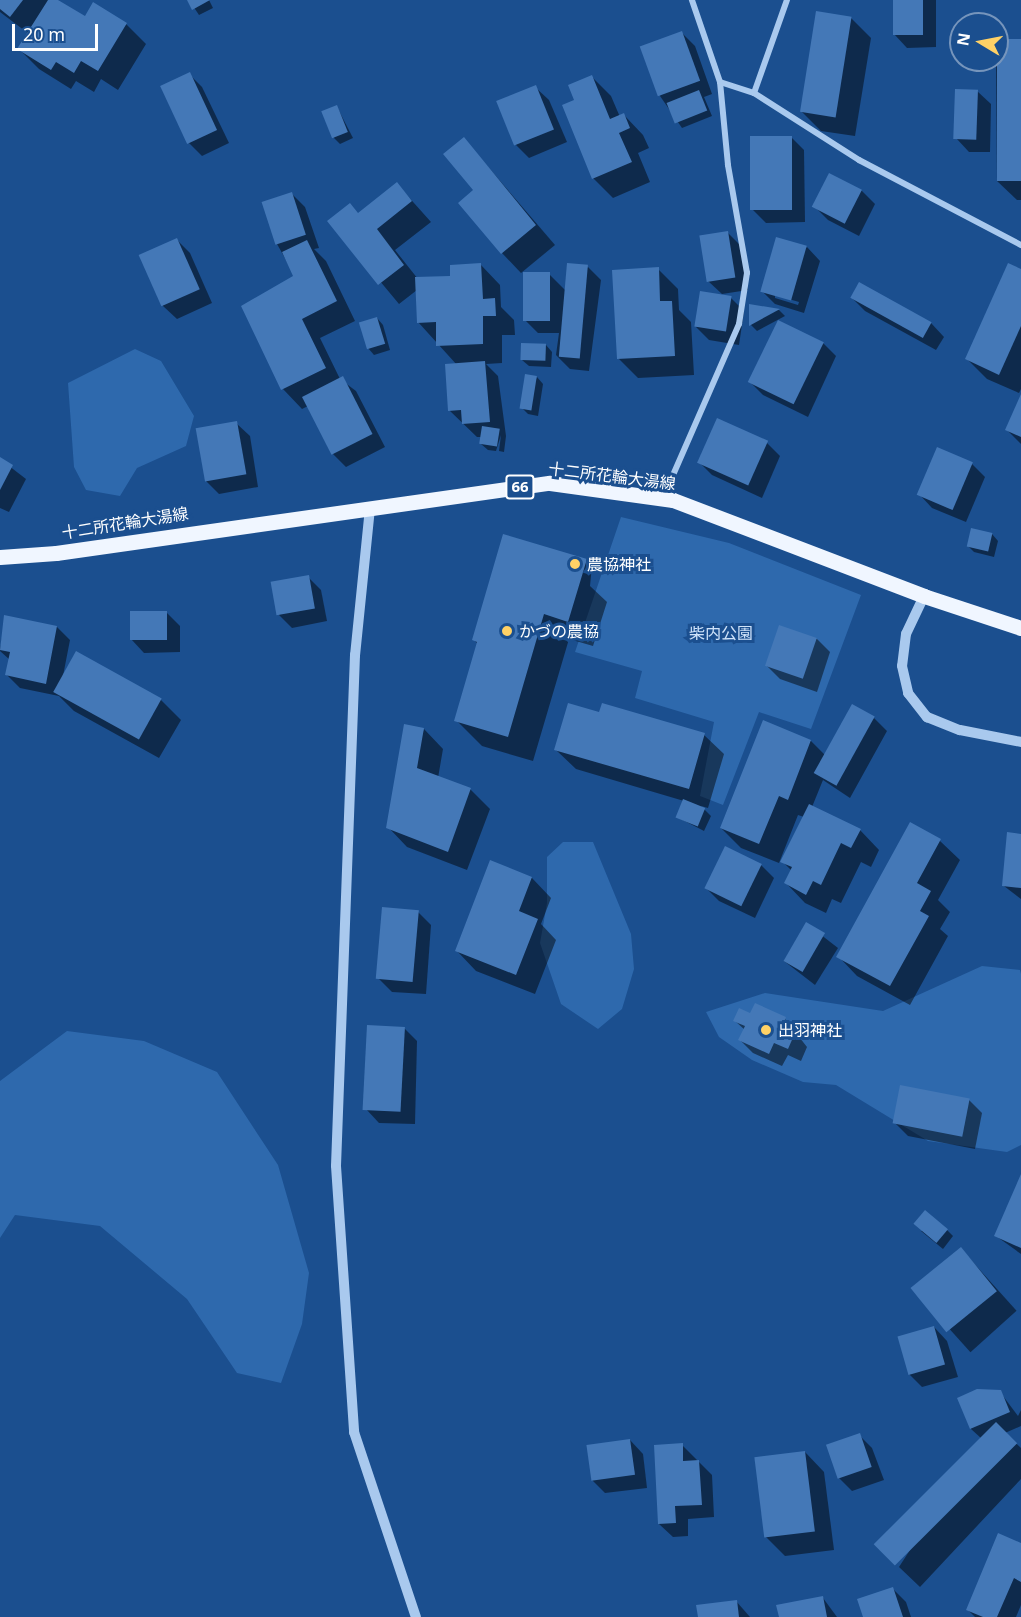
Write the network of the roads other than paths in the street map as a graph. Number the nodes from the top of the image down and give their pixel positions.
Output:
1 (692, 0) edge
2 (787, 0) edge
3 (720, 82) junction
4 (754, 93) junction
5 (1021, 245) edge
6 (663, 499) junction
7 (370, 508) junction
8 (0, 557) edge
9 (924, 596) junction
10 (1021, 628) edge
11 (1021, 742) edge
12 (416, 1617) edge

1 - 3 street
2 - 4 street
3 - 4 street
3 - 6 street
4 - 5 street
6 - 7 main road, 十二所花輪大湯線 / 66
6 - 9 main road, 十二所花輪大湯線 / 66
7 - 8 main road, 十二所花輪大湯線 / 66
7 - 12 street
9 - 10 main road, 十二所花輪大湯線 / 66
9 - 11 street

